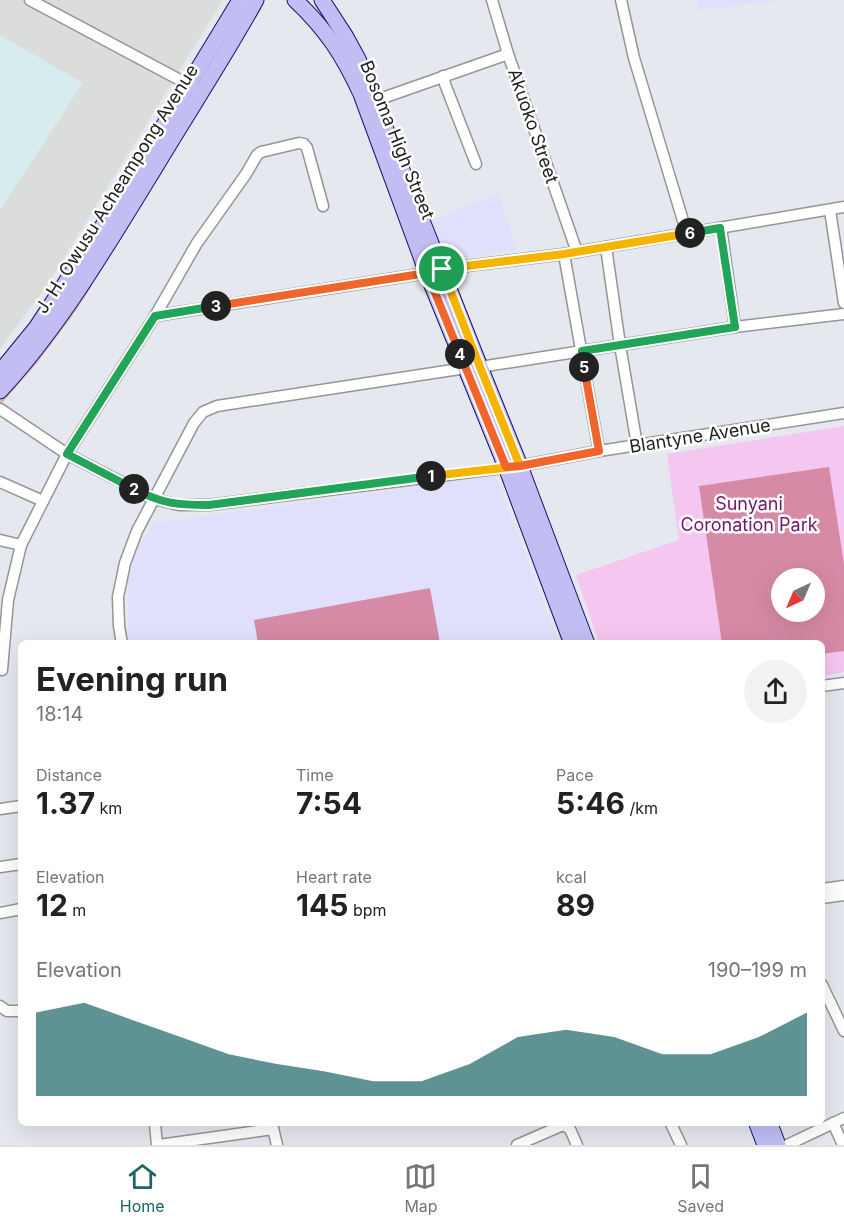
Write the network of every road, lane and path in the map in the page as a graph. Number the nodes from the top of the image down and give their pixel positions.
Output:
1 (30, 0) edge
2 (240, 0) edge
3 (256, 0) edge
4 (265, 0) edge
5 (295, 0) edge
6 (322, 0) edge
7 (492, 0) edge
8 (621, 0) edge
9 (247, 17) junction
10 (508, 54) junction
11 (443, 76) junction
12 (195, 89) junction
13 (374, 101) junction
14 (477, 164) dead end
15 (323, 206) dead end
16 (844, 207) edge
17 (830, 210) junction
18 (720, 228) junction
19 (687, 234) junction
20 (606, 247) junction
21 (577, 252) junction
22 (564, 254) junction
23 (434, 271) junction
24 (844, 303) edge
25 (844, 314) edge
26 (155, 316) junction
27 (735, 327) junction
28 (620, 345) junction
29 (582, 351) junction
30 (473, 368) junction
31 (0, 372) edge
32 (0, 391) edge
33 (0, 409) edge
34 (844, 413) edge
35 (637, 446) junction
36 (599, 451) junction
37 (67, 454) junction
38 (513, 466) junction
39 (0, 482) edge
40 (154, 499) junction
41 (43, 501) junction
42 (0, 540) edge
43 (21, 545) junction
44 (121, 640) edge
45 (571, 640) edge
46 (585, 640) edge
47 (2, 669) dead end
48 (844, 683) edge
49 (825, 686) edge
50 (18, 806) edge
51 (0, 809) edge
52 (18, 864) edge
53 (0, 867) edge
54 (844, 886) edge
55 (825, 889) edge
56 (844, 895) edge
57 (825, 898) edge
58 (18, 909) edge
59 (0, 912) edge
60 (825, 991) edge
61 (1, 1007) edge
62 (18, 1011) edge
63 (844, 1031) edge
64 (844, 1118) edge
65 (833, 1123) junction
66 (155, 1126) edge
67 (272, 1126) edge
68 (561, 1126) edge
69 (565, 1126) edge
70 (672, 1126) edge
71 (758, 1126) edge
72 (771, 1126) edge
73 (521, 1144) edge
74 (158, 1145) edge
75 (277, 1145) edge
76 (577, 1145) edge
77 (681, 1145) edge
78 (765, 1145) edge
79 (778, 1145) edge
80 (786, 1145) edge
81 (843, 1145) edge

1 - 12 street
2 - 12 street, J. H. Owusu Acheampong Avenue
3 - 9 street, J. H. Owusu Acheampong Avenue
4 - 9 street
5 - 23 street, Bosoma High Street
6 - 13 street, Bosoma High Street
7 - 10 street, Akuoko Street
8 - 19 street
9 - 12 street, J. H. Owusu Acheampong Avenue
10 - 11 street
10 - 21 street, Akuoko Street
11 - 13 street
11 - 14 street
12 - 31 street, J. H. Owusu Acheampong Avenue
12 - 32 street, J. H. Owusu Acheampong Avenue
13 - 23 street, Bosoma High Street
15 - 26 street
16 - 17 street
17 - 18 street
17 - 24 street
18 - 19 street
18 - 27 street
19 - 20 street
20 - 21 street
20 - 28 street
21 - 22 street
22 - 23 street
22 - 29 street
23 - 26 street
23 - 30 street, Bosoma High Street
25 - 27 street
26 - 37 street
27 - 28 street
28 - 29 street
28 - 35 street
29 - 30 street
29 - 36 street
30 - 38 street, Bosoma High Street
30 - 40 street
33 - 37 street, Blantyne Avenue
34 - 35 street, Blantyne Avenue
35 - 36 street, Blantyne Avenue
36 - 38 street, Blantyne Avenue
37 - 40 street, Blantyne Avenue
37 - 41 street
38 - 40 street, Blantyne Avenue
38 - 45 street, Bosoma High Street
38 - 46 street, Bosoma High Street
39 - 41 street
40 - 44 street
41 - 43 street
42 - 43 street
43 - 47 street
48 - 49 street
50 - 51 street
52 - 53 street
54 - 55 street
56 - 57 street
58 - 59 street
60 - 63 street
61 - 62 street
64 - 65 street
65 - 80 street
65 - 81 street
66 - 74 street
67 - 74 street
67 - 75 street
68 - 73 street
69 - 76 street
70 - 77 street
71 - 78 street
72 - 79 street

